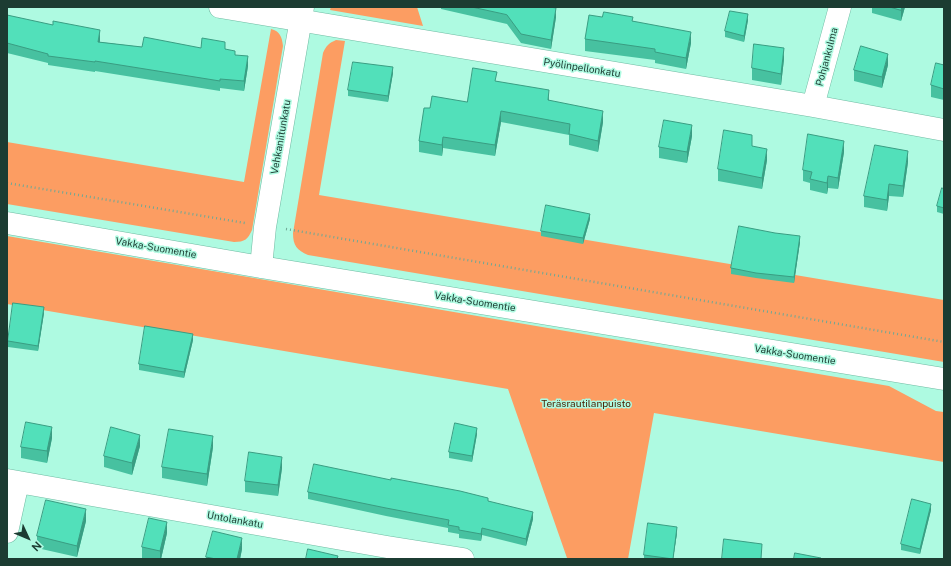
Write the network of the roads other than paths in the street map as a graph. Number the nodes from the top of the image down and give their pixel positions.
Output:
1 (220, 7) edge
2 (840, 7) edge
3 (301, 14) edge
4 (813, 106) junction
5 (944, 130) edge
6 (7, 223) edge
7 (261, 267) junction
8 (944, 379) edge
9 (13, 481) edge
10 (7, 532) edge
11 (385, 553) edge
12 (463, 559) edge

1 - 3 street, Pyölinpellonkatu
2 - 4 street, Pohjankulma
3 - 4 street, Pyölinpellonkatu
3 - 7 street, Vehkaniitunkatu
4 - 5 street, Pyölinpellonkatu
6 - 7 street, Vakka-Suomentie
7 - 8 street, Vakka-Suomentie
9 - 10 street
9 - 11 street, Untolankatu
11 - 12 street, Untolankatu

